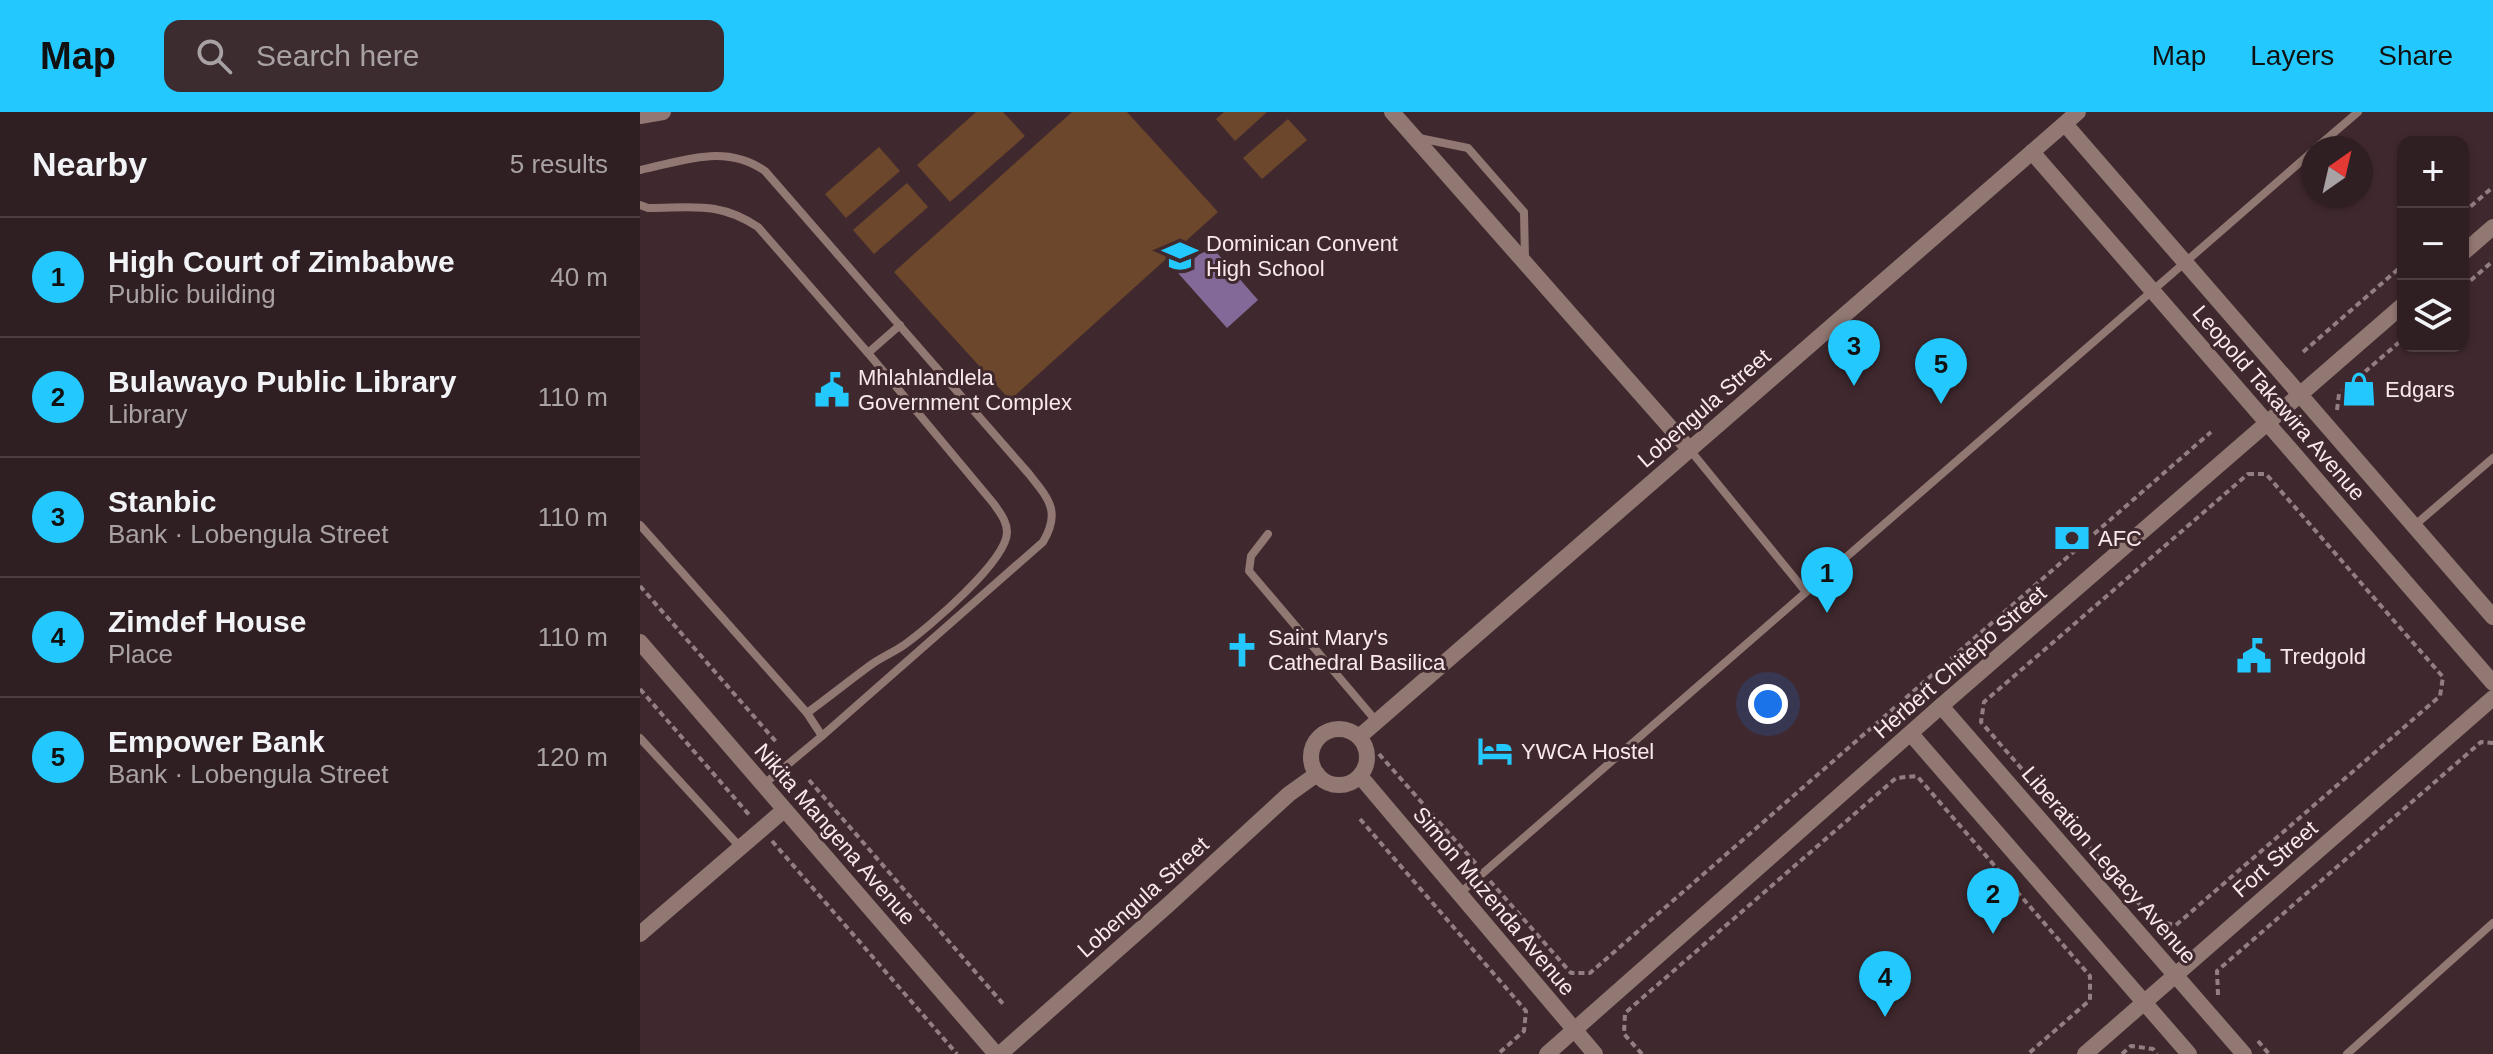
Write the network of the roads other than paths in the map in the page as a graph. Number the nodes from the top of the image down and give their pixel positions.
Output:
1 (663, 112) edge
2 (1392, 112) edge
3 (2078, 112) edge
4 (2358, 112) edge
5 (640, 116) edge
6 (2065, 124) junction
7 (2331, 136) edge
8 (1414, 137) junction
9 (2032, 152) junction
10 (2301, 162) edge
11 (640, 170) edge
12 (640, 205) edge
13 (2493, 227) edge
14 (2469, 248) edge
15 (1525, 262) junction
16 (2186, 262) junction
17 (2153, 291) junction
18 (2397, 310) edge
19 (900, 325) junction
20 (868, 353) junction
21 (2301, 394) junction
22 (2268, 423) junction
23 (1690, 450) junction
24 (2493, 458) edge
25 (640, 525) edge
26 (2415, 525) junction
27 (1268, 534) dead end
28 (1806, 592) junction
29 (2493, 617) edge
30 (640, 642) edge
31 (2493, 683) edge
32 (2493, 698) edge
33 (1941, 706) junction
34 (807, 713) junction
35 (1377, 722) junction
36 (1911, 734) junction
37 (822, 736) junction
38 (1359, 737) junction
39 (640, 738) edge
40 (1317, 774) junction
41 (1360, 776) junction
42 (763, 785) junction
43 (784, 810) junction
44 (741, 848) junction
45 (1459, 894) junction
46 (2493, 923) edge
47 (640, 934) edge
48 (2175, 976) junction
49 (2144, 1002) junction
50 (1574, 1030) junction
51 (998, 1054) edge
52 (1547, 1054) edge
53 (1595, 1054) edge
54 (2085, 1054) edge
55 (2189, 1054) edge
56 (2244, 1054) edge
57 (2347, 1054) edge

1 - 5 street
2 - 8 street
3 - 6 street, Lobengula Street
4 - 7 lane
6 - 9 street, Lobengula Street
6 - 16 street, Leopold Takawira Avenue
8 - 15 street
8 - 15 lane
9 - 17 street, Leopold Takawira Avenue
9 - 23 street, Lobengula Street
10 - 16 lane
11 - 19 lane
12 - 20 lane
13 - 14 street
15 - 23 street
16 - 17 lane
16 - 21 street, Leopold Takawira Avenue
17 - 22 street, Leopold Takawira Avenue
17 - 28 lane
18 - 21 street, Herbert Chitepo Street
19 - 20 lane
19 - 37 lane
20 - 34 lane
21 - 22 street, Herbert Chitepo Street
21 - 26 street, Leopold Takawira Avenue
22 - 31 street, Leopold Takawira Avenue
22 - 33 street, Herbert Chitepo Street
23 - 28 lane
23 - 35 street, Lobengula Street
24 - 26 lane
25 - 34 lane
26 - 29 street, Leopold Takawira Avenue
27 - 35 lane
28 - 45 lane
30 - 42 street, Nikita Mangena Avenue
32 - 48 street, Fort Street
33 - 36 street, Herbert Chitepo Street
33 - 48 street, Liberation Legacy Avenue
34 - 37 lane
35 - 38 street, Lobengula Street
36 - 49 street
36 - 50 street, Herbert Chitepo Street
37 - 42 lane
38 - 40 street
38 - 41 street
39 - 44 lane
40 - 41 street
40 - 51 street, Lobengula Street
41 - 45 street, Simon Muzenda Avenue
42 - 43 street, Nikita Mangena Avenue
43 - 44 street
43 - 51 street, Nikita Mangena Avenue
44 - 47 street
45 - 50 street, Simon Muzenda Avenue
46 - 57 lane
48 - 49 street, Fort Street
48 - 56 street, Liberation Legacy Avenue
49 - 54 street, Fort Street
49 - 55 street
50 - 52 street, Herbert Chitepo Street
50 - 53 street, Simon Muzenda Avenue

